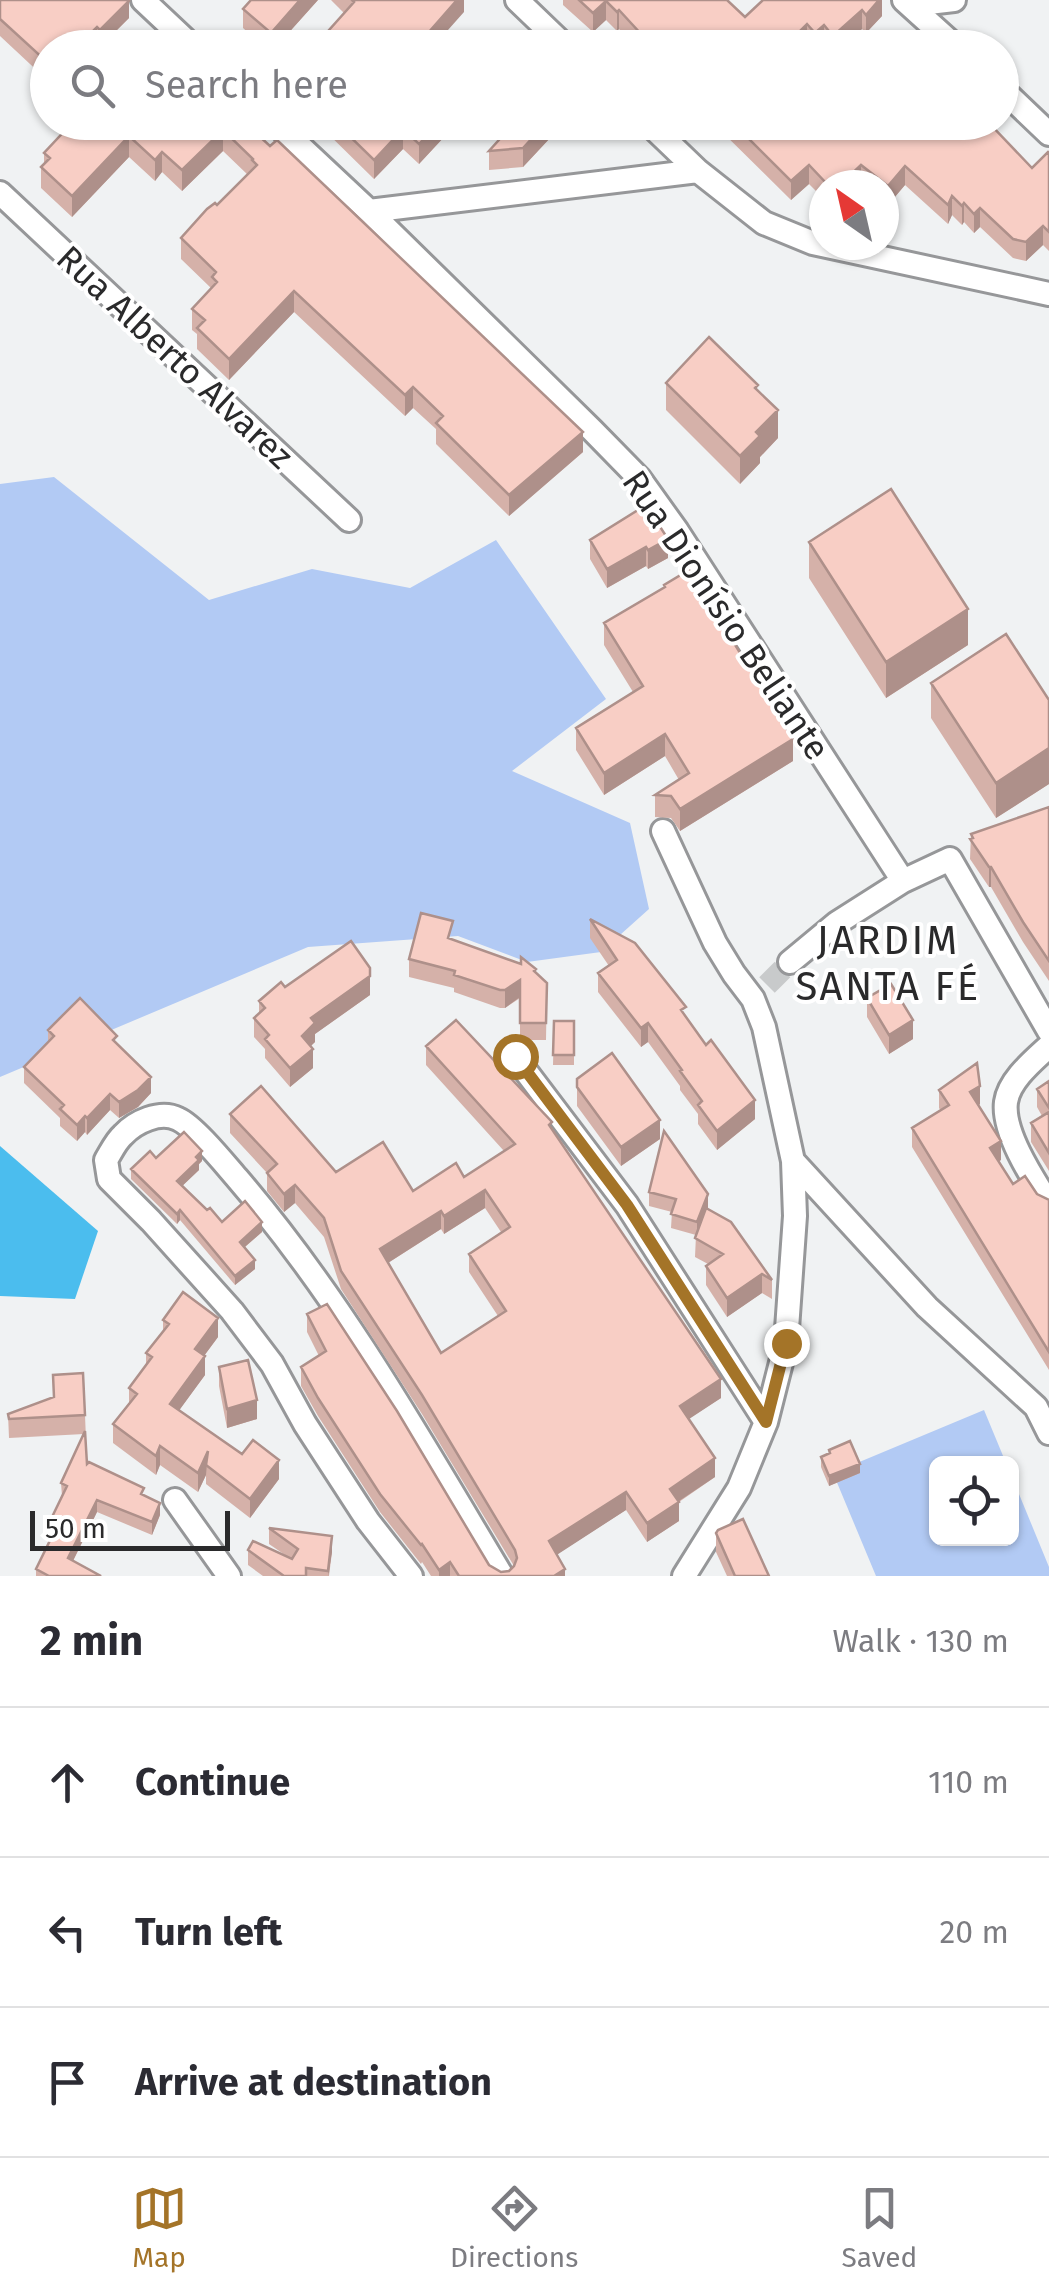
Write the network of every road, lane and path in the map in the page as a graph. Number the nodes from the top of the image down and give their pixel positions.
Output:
1 (143, 0) edge
2 (517, 0) edge
3 (946, 1) edge
4 (908, 3) edge
5 (175, 30) edge
6 (548, 30) edge
7 (938, 30) edge
8 (1019, 105) edge
9 (1049, 134) edge
10 (293, 140) edge
11 (666, 140) edge
12 (698, 171) junction
13 (0, 194) edge
14 (369, 211) junction
15 (1049, 294) edge
16 (349, 520) dead end
17 (663, 831) dead end
18 (904, 880) junction
19 (790, 962) tunnel mouth
20 (1049, 1031) edge
21 (1049, 1046) edge
22 (515, 1056) dead end
23 (793, 1161) junction
24 (1049, 1204) edge
25 (766, 1422) junction
26 (1049, 1433) edge
27 (176, 1500) dead end
28 (230, 1576) edge
29 (411, 1576) edge
30 (502, 1576) edge
31 (684, 1576) edge

1 - 5 street
2 - 6 street
3 - 4 street
4 - 7 street
8 - 9 street
10 - 14 street, Rua Dionísio Beliante
11 - 12 street
12 - 14 street
12 - 15 street
13 - 16 street, Rua Alberto Alvarez
14 - 18 street, Rua Dionísio Beliante
17 - 23 street
18 - 19 street
18 - 20 street
21 - 24 street
22 - 25 street
23 - 25 street
23 - 26 street
25 - 31 street
27 - 28 street
29 - 30 street

